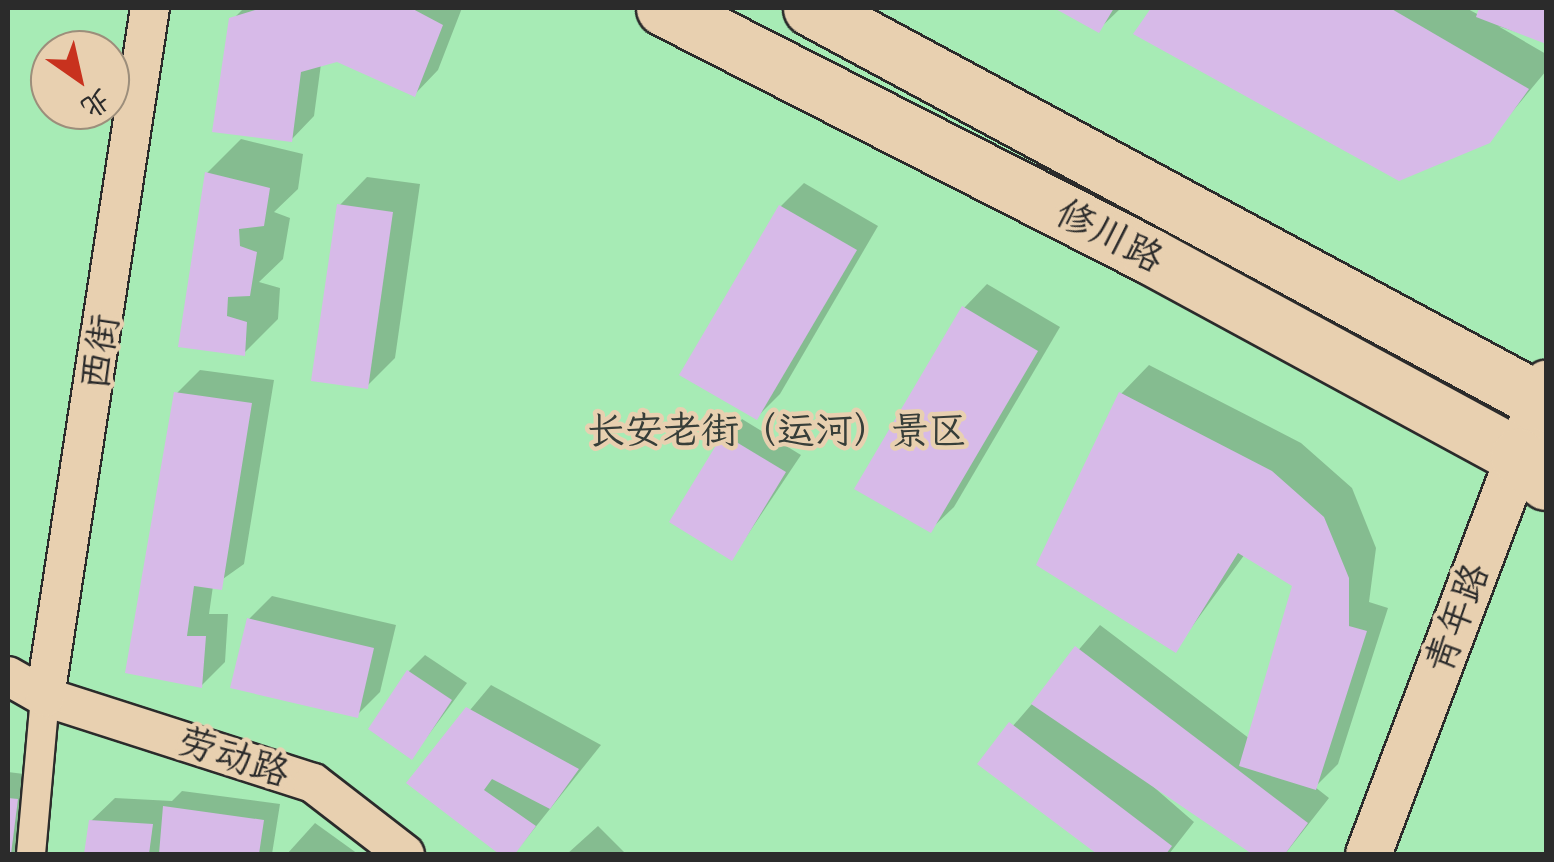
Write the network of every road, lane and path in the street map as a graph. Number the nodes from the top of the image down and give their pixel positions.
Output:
1 (150, 8) edge
2 (664, 8) edge
3 (811, 8) edge
4 (1544, 395) edge
5 (1532, 469) edge
6 (8, 676) edge
7 (45, 696) junction
8 (32, 854) edge
9 (405, 854) edge
10 (1368, 854) edge

1 - 7 street, 西街
2 - 5 main road, 修川路
3 - 4 main road, 修川路
4 - 5 street, 青年路
5 - 10 street, 青年路
6 - 7 street, 劳动路
7 - 8 street
7 - 9 street, 劳动路

